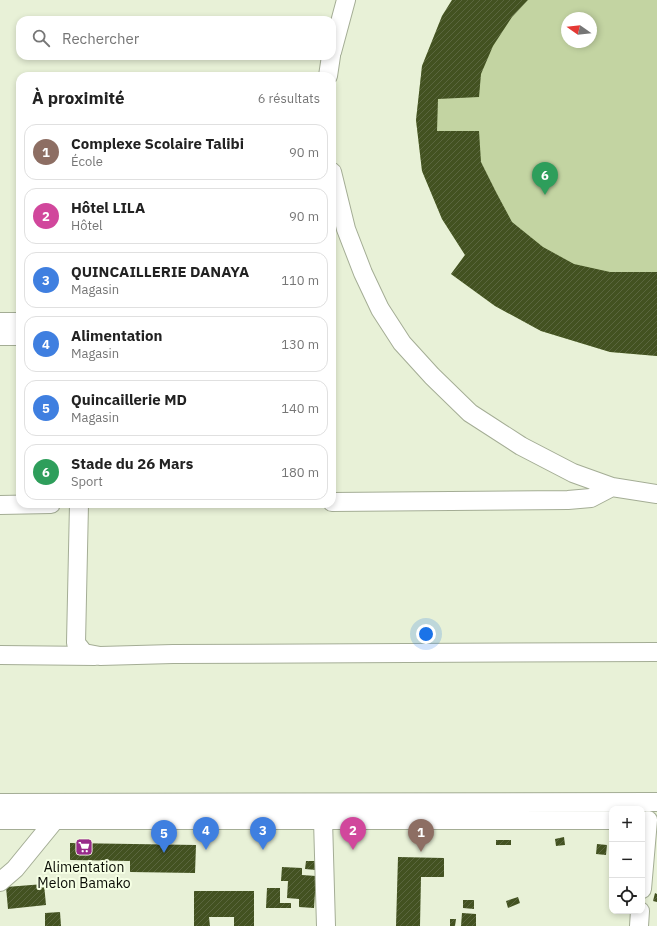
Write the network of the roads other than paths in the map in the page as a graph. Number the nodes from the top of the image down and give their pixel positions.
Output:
1 (346, 0) edge
2 (336, 37) edge
3 (330, 60) edge
4 (329, 72) edge
5 (336, 188) edge
6 (0, 322) edge
7 (16, 322) edge
8 (0, 336) edge
9 (16, 336) edge
10 (612, 487) junction
11 (657, 494) edge
12 (336, 502) edge
13 (0, 505) edge
14 (16, 505) edge
15 (79, 508) edge
16 (657, 652) edge
17 (0, 655) edge
18 (100, 656) junction
19 (657, 802) edge
20 (0, 803) edge
21 (0, 820) edge
22 (55, 820) junction
23 (323, 820) junction
24 (609, 820) edge
25 (649, 820) edge
26 (643, 878) edge
27 (0, 882) edge
28 (640, 914) edge
29 (326, 926) edge
30 (639, 926) edge

1 - 2 street
3 - 4 street
5 - 10 street
6 - 7 street
8 - 9 street
10 - 11 street
10 - 12 street
13 - 14 street
15 - 18 street
16 - 18 street
17 - 18 street
19 - 20 street
21 - 22 street
22 - 23 street
22 - 27 street
23 - 24 street
23 - 29 street
25 - 26 street
28 - 30 street

